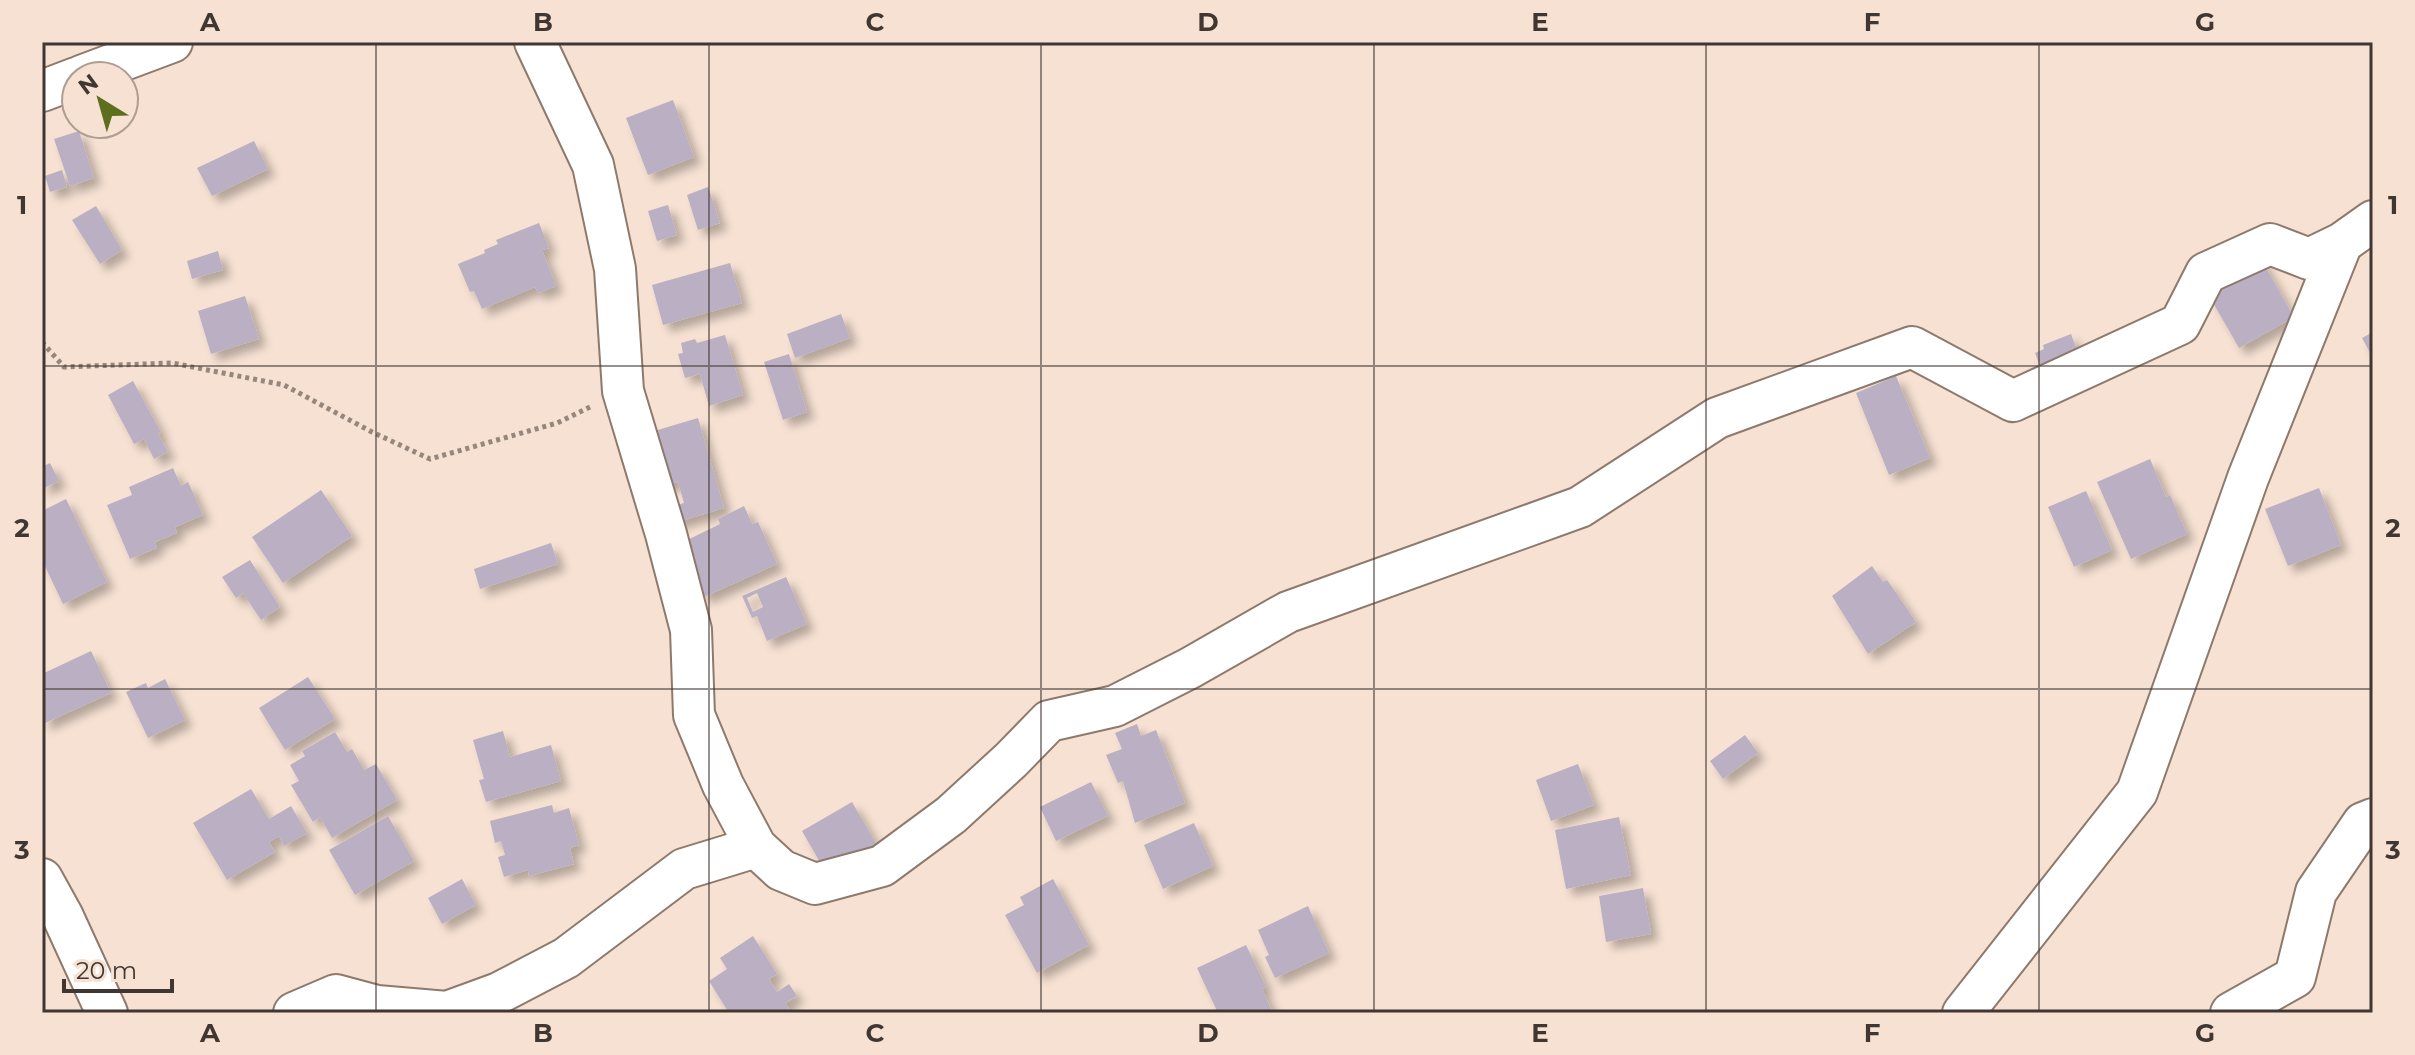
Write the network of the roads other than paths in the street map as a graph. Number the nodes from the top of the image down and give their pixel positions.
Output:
1 (172, 42) edge
2 (535, 42) edge
3 (124, 60) edge
4 (2358, 232) edge
5 (2373, 819) edge
6 (756, 847) junction
7 (42, 879) edge
8 (107, 1013) edge
9 (294, 1013) edge
10 (1963, 1013) edge
11 (2231, 1013) edge

1 - 3 street
2 - 6 street
4 - 6 street
4 - 10 street
5 - 11 street
6 - 9 street
7 - 8 street

